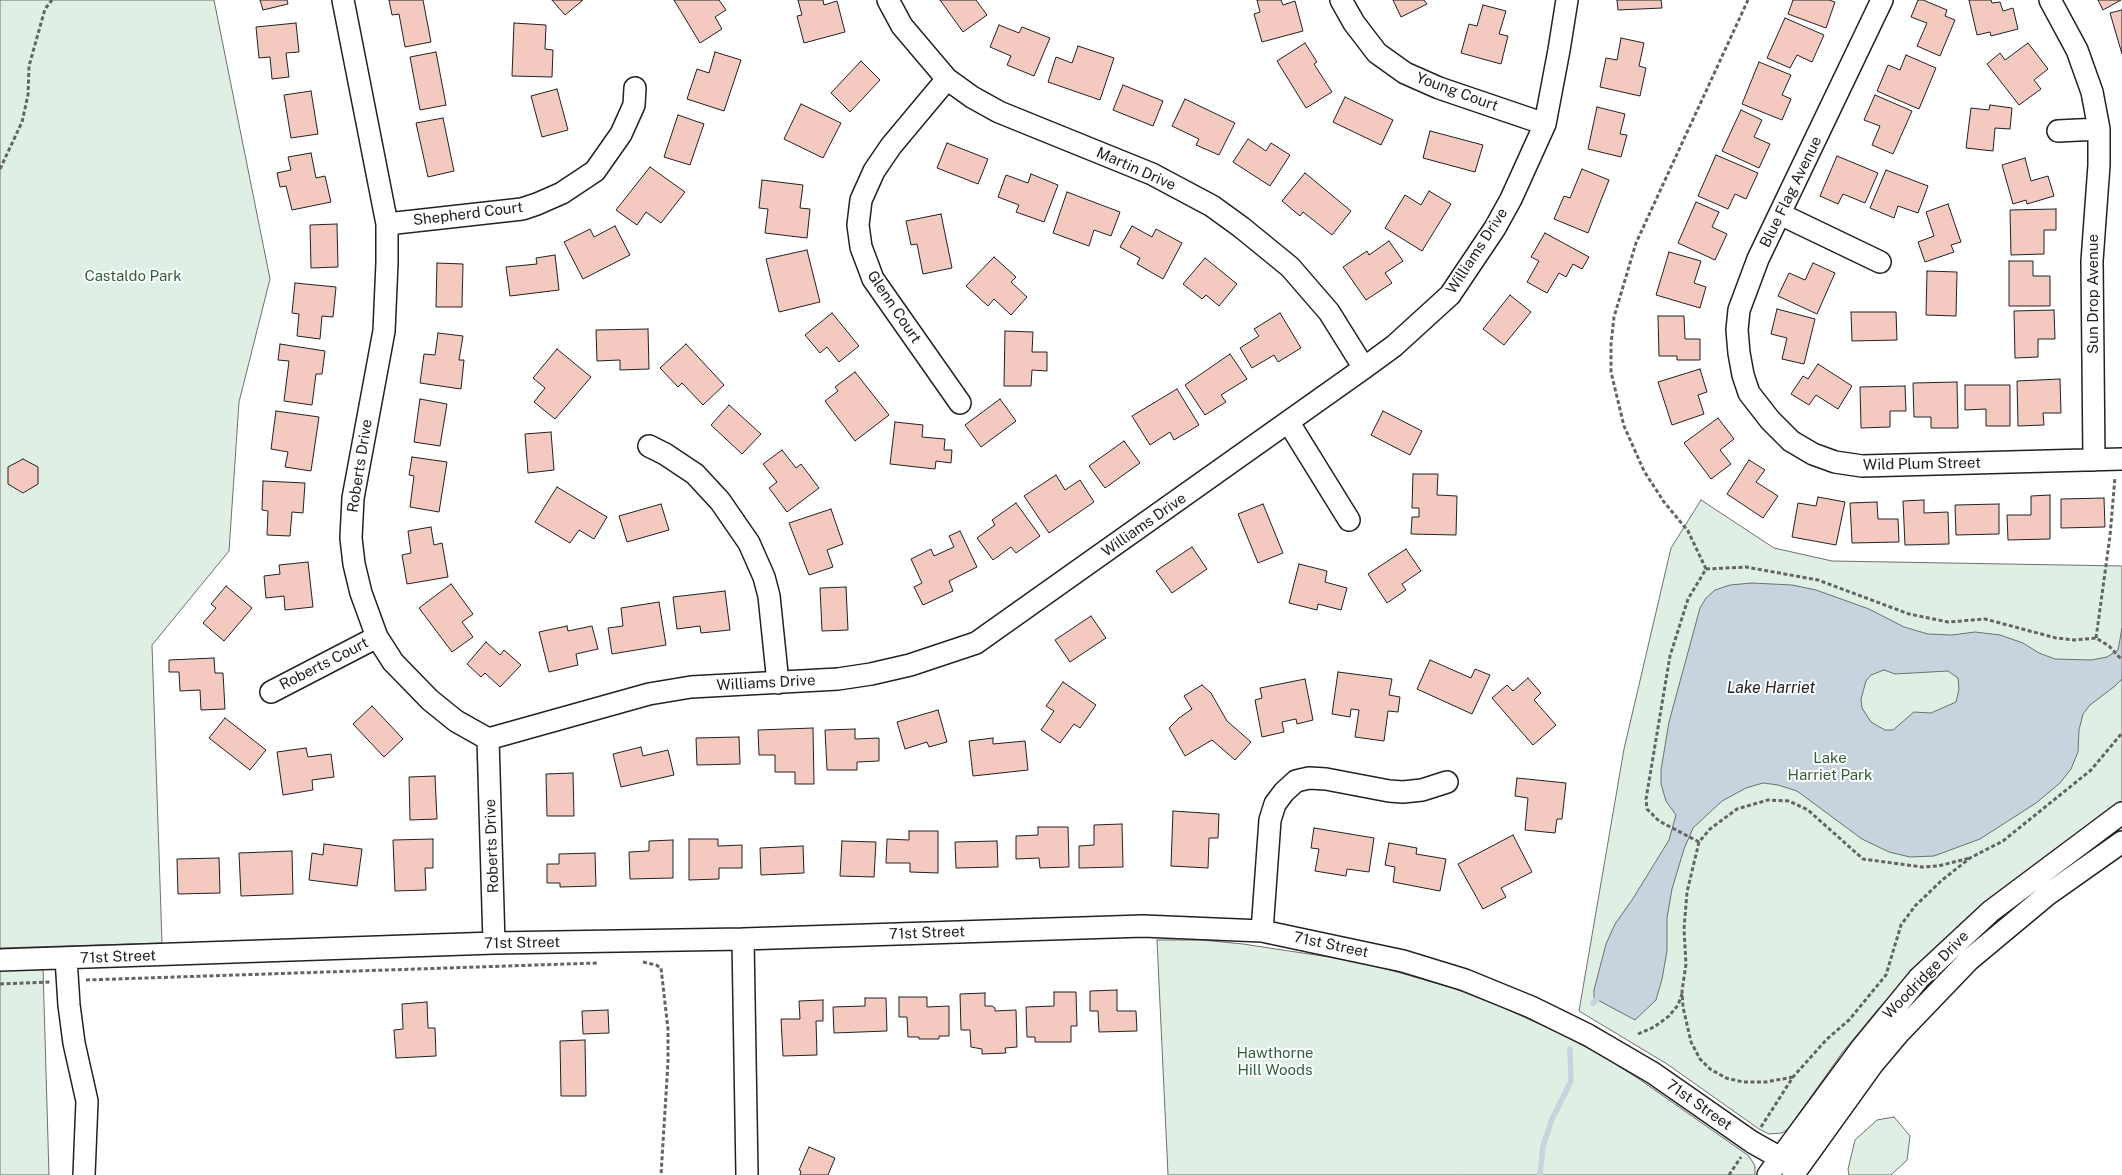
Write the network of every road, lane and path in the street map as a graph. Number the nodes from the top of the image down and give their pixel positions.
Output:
1 (52, 0) edge
2 (343, 0) edge
3 (888, 0) edge
4 (1341, 0) edge
5 (1566, 0) edge
6 (1748, 0) edge
7 (1882, 0) edge
8 (2050, 0) edge
9 (946, 79) junction
10 (635, 88) dead end
11 (1545, 124) junction
12 (2099, 129) junction
13 (2058, 131) dead end
14 (0, 169) edge
15 (1780, 214) junction
16 (387, 224) junction
17 (1880, 262) dead end
18 (1364, 368) junction
19 (1750, 392) joint
20 (960, 403) dead end
21 (1289, 423) junction
22 (649, 446) dead end
23 (2110, 459) edge
24 (1349, 520) dead end
25 (1706, 569) junction
26 (377, 637) junction
27 (2096, 638) junction
28 (2122, 660) edge
29 (778, 683) junction
30 (270, 692) dead end
31 (2122, 733) edge
32 (488, 739) junction
33 (1447, 782) dead end
34 (2122, 812) edge
35 (1699, 842) junction
36 (2122, 842) edge
37 (1970, 858) junction
38 (1262, 931) junction
39 (743, 939) junction
40 (494, 943) junction
41 (66, 958) junction
42 (0, 960) edge
43 (641, 962) dead end
44 (606, 963) dead end
45 (68, 981) junction
46 (0, 984) edge
47 (1682, 991) junction
48 (1638, 1034) dead end
49 (1793, 1077) junction
50 (1752, 1142) junction
51 (1785, 1169) edge
52 (84, 1175) edge
53 (661, 1175) edge
54 (747, 1175) edge
55 (1729, 1175) edge

1 - 14 path
2 - 16 street, Roberts Drive
3 - 9 street, Martin Drive
4 - 11 street, Young Court
5 - 11 street, Williams Drive
6 - 25 path
7 - 15 street, Blue Flag Avenue
8 - 12 street, Sun Drop Avenue
9 - 18 street, Martin Drive
9 - 20 street, Glenn Court
10 - 16 street, Shepherd Court
11 - 18 street, Williams Drive
12 - 13 street
12 - 23 street, Sun Drop Avenue
15 - 17 street
15 - 19 street, Blue Flag Avenue
16 - 26 street, Roberts Drive
18 - 21 street, Williams Drive
19 - 23 street, Wild Plum Street
21 - 24 street
21 - 29 street, Williams Drive
22 - 29 street
23 - 27 path
25 - 27 path
25 - 35 path
26 - 30 street, Roberts Court
26 - 32 street, Roberts Drive
27 - 28 path
29 - 32 street, Williams Drive
31 - 37 path
32 - 40 street, Roberts Drive
33 - 38 street
34 - 51 street, Woodridge Drive
35 - 37 path
35 - 47 path
36 - 51 street, Woodridge Drive
37 - 49 path
38 - 39 street, 71st Street
38 - 50 street, 71st Street
39 - 40 street, 71st Street
39 - 54 street
40 - 41 street, 71st Street
41 - 42 street, 71st Street
41 - 45 street
43 - 53 path
44 - 45 path
45 - 46 path
45 - 52 street
47 - 48 path
47 - 49 path
49 - 50 path
50 - 51 street, 71st Street
50 - 55 path

